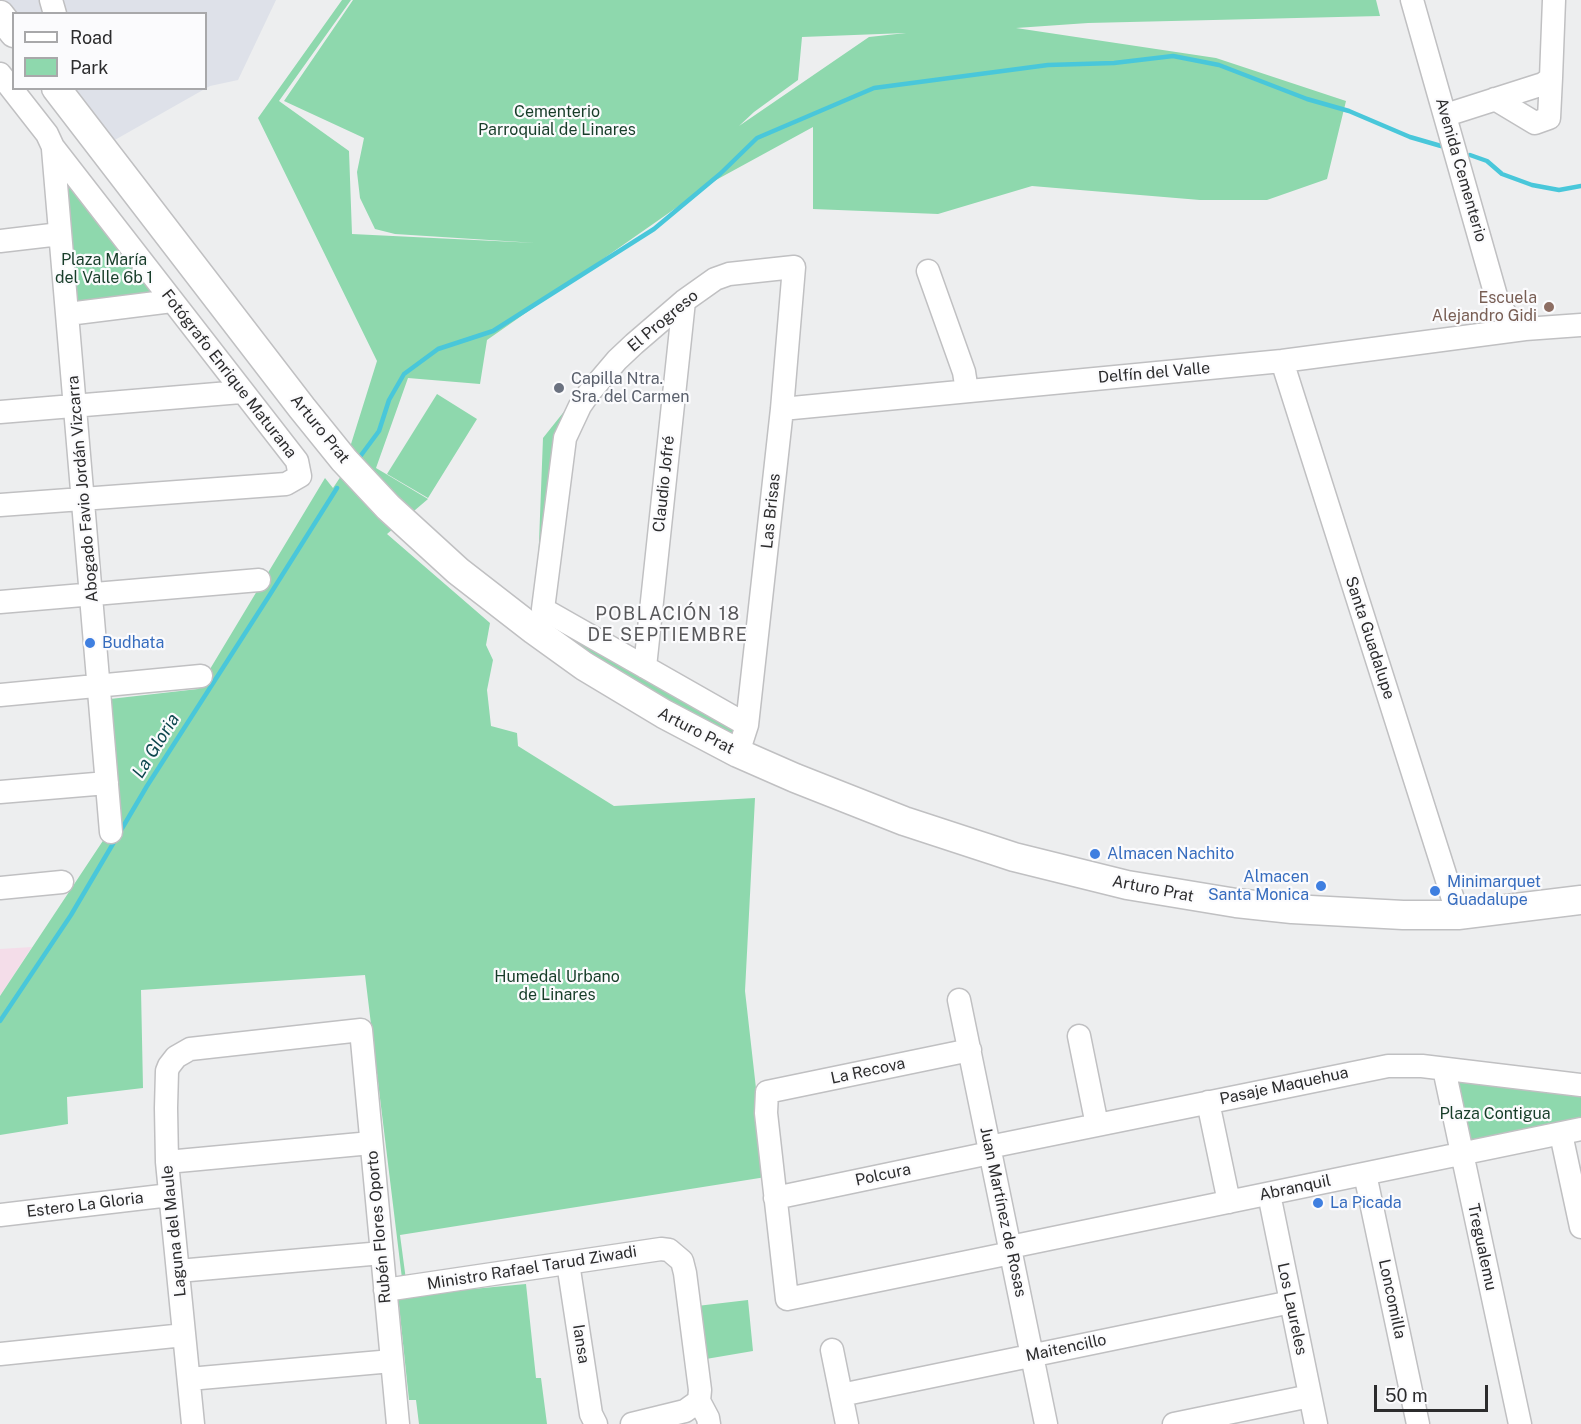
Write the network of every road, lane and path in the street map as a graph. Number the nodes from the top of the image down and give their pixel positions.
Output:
1 (1412, 0) edge
2 (1554, 0) edge
3 (0, 75) edge
4 (1551, 78) junction
5 (58, 90) edge
6 (1496, 99) junction
7 (1446, 115) junction
8 (53, 147) junction
9 (60, 234) junction
10 (0, 241) edge
11 (794, 267) joint
12 (928, 271) dead end
13 (172, 301) junction
14 (684, 301) junction
15 (68, 314) junction
16 (1581, 325) edge
17 (1525, 329) junction
18 (1282, 361) junction
19 (967, 391) junction
20 (241, 392) junction
21 (76, 406) junction
22 (782, 409) junction
23 (0, 412) edge
24 (84, 498) junction
25 (0, 505) edge
26 (259, 580) dead end
27 (92, 595) junction
28 (0, 602) edge
29 (543, 609) joint
30 (645, 667) junction
31 (201, 676) dead end
32 (99, 686) junction
33 (0, 695) edge
34 (747, 725) junction
35 (738, 753) junction
36 (107, 783) junction
37 (0, 792) edge
38 (111, 832) dead end
39 (62, 882) dead end
40 (0, 888) edge
41 (1581, 900) edge
42 (1458, 915) junction
43 (959, 1000) dead end
44 (1079, 1036) dead end
45 (190, 1049) joint
46 (969, 1050) junction
47 (1444, 1069) junction
48 (1581, 1085) edge
49 (1208, 1102) junction
50 (1097, 1125) junction
51 (1571, 1132) edge
52 (372, 1143) junction
53 (990, 1150) junction
54 (1462, 1154) junction
55 (167, 1162) junction
56 (1365, 1174) junction
57 (1269, 1194) junction
58 (170, 1196) junction
59 (775, 1198) junction
60 (1229, 1202) junction
61 (0, 1215) edge
62 (1581, 1227) edge
63 (1011, 1250) junction
64 (382, 1253) junction
65 (568, 1263) junction
66 (178, 1271) junction
67 (385, 1290) junction
68 (1291, 1302) junction
69 (184, 1335) junction
70 (832, 1350) dead end
71 (0, 1354) edge
72 (1032, 1355) junction
73 (392, 1361) junction
74 (189, 1379) junction
75 (841, 1395) junction
76 (1310, 1396) junction
77 (699, 1401) junction
78 (194, 1424) edge
79 (398, 1424) edge
80 (596, 1424) edge
81 (632, 1424) edge
82 (709, 1424) edge
83 (847, 1424) edge
84 (1046, 1424) edge
85 (1174, 1424) edge
86 (1316, 1424) edge
87 (1418, 1424) edge
88 (1520, 1424) edge

1 - 7 street, Avenida Cementerio
2 - 4 street
3 - 8 street, Fotógrafo Enrique Maturana
4 - 6 street
4 - 6 street
5 - 35 main road, Arturo Prat
6 - 7 street
7 - 17 street, Avenida Cementerio
8 - 9 street, Abogado Favio Jordán Vizcarra
8 - 13 street, Fotógrafo Enrique Maturana
9 - 10 street
9 - 15 street, Abogado Favio Jordán Vizcarra
11 - 14 street, El Progreso
11 - 22 street, Las Brisas
12 - 19 street
13 - 15 street
13 - 20 street, Fotógrafo Enrique Maturana
14 - 29 street, El Progreso
14 - 30 street, Claudio Jofré
15 - 21 street, Abogado Favio Jordán Vizcarra
16 - 17 street, Delfín del Valle
17 - 18 street, Delfín del Valle
18 - 19 street, Delfín del Valle
18 - 42 street, Santa Guadalupe
19 - 22 street, Delfín del Valle
20 - 21 street
20 - 24 street, Fotógrafo Enrique Maturana
21 - 23 street
21 - 24 street, Abogado Favio Jordán Vizcarra
22 - 34 street, Las Brisas
24 - 25 street
24 - 27 street, Abogado Favio Jordán Vizcarra
26 - 27 street
27 - 28 street
27 - 32 street, Abogado Favio Jordán Vizcarra
29 - 30 street, Arturo Prat
30 - 34 street, Arturo Prat
31 - 32 street
32 - 33 street
32 - 36 street, Abogado Favio Jordán Vizcarra
34 - 35 street, Las Brisas
35 - 42 main road, Arturo Prat
36 - 37 street
36 - 38 street, Abogado Favio Jordán Vizcarra
39 - 40 street
41 - 42 main road, Arturo Prat
43 - 46 street, Juan Martínez de Rosas
44 - 50 street
45 - 52 street, Rubén Flores Oporto
45 - 55 street, Laguna del Maule
46 - 53 street, Juan Martínez de Rosas
46 - 59 street, La Recova
47 - 48 street, Pasaje Maquehua
47 - 49 street, Pasaje Maquehua
47 - 54 street, Tregualemu
49 - 50 street, Pasaje Maquehua
49 - 60 street
50 - 53 street, Pasaje Maquehua
51 - 54 street, Abranquil
51 - 62 street
52 - 55 street
52 - 64 street, Rubén Flores Oporto
53 - 59 street, Polcura
53 - 63 street, Juan Martínez de Rosas
54 - 56 street, Abranquil
54 - 88 street, Tregualemu
55 - 58 street, Laguna del Maule
56 - 57 street, Abranquil
56 - 87 street, Loncomilla
57 - 60 street, Abranquil
57 - 68 street, Los Laureles
58 - 61 street, Estero La Gloria
58 - 66 street, Laguna del Maule
59 - 63 street, Abranquil
60 - 63 street, Abranquil
63 - 72 street, Juan Martínez de Rosas
64 - 66 street
64 - 67 street, Rubén Flores Oporto
65 - 67 street, Ministro Rafael Tarud Ziwadi
65 - 77 street, Ministro Rafael Tarud Ziwadi
65 - 80 street, Iansa
66 - 69 street, Laguna del Maule
67 - 73 street, Rubén Flores Oporto
68 - 72 street, Maitencillo
68 - 76 street, Los Laureles
69 - 71 street
69 - 74 street, Laguna del Maule
70 - 75 street
72 - 75 street, Maitencillo
72 - 84 street, Juan Martínez de Rosas
73 - 74 street
73 - 79 street, Rubén Flores Oporto
74 - 78 street, Laguna del Maule
75 - 83 street
76 - 85 street
76 - 86 street, Los Laureles
77 - 81 street
77 - 82 street

